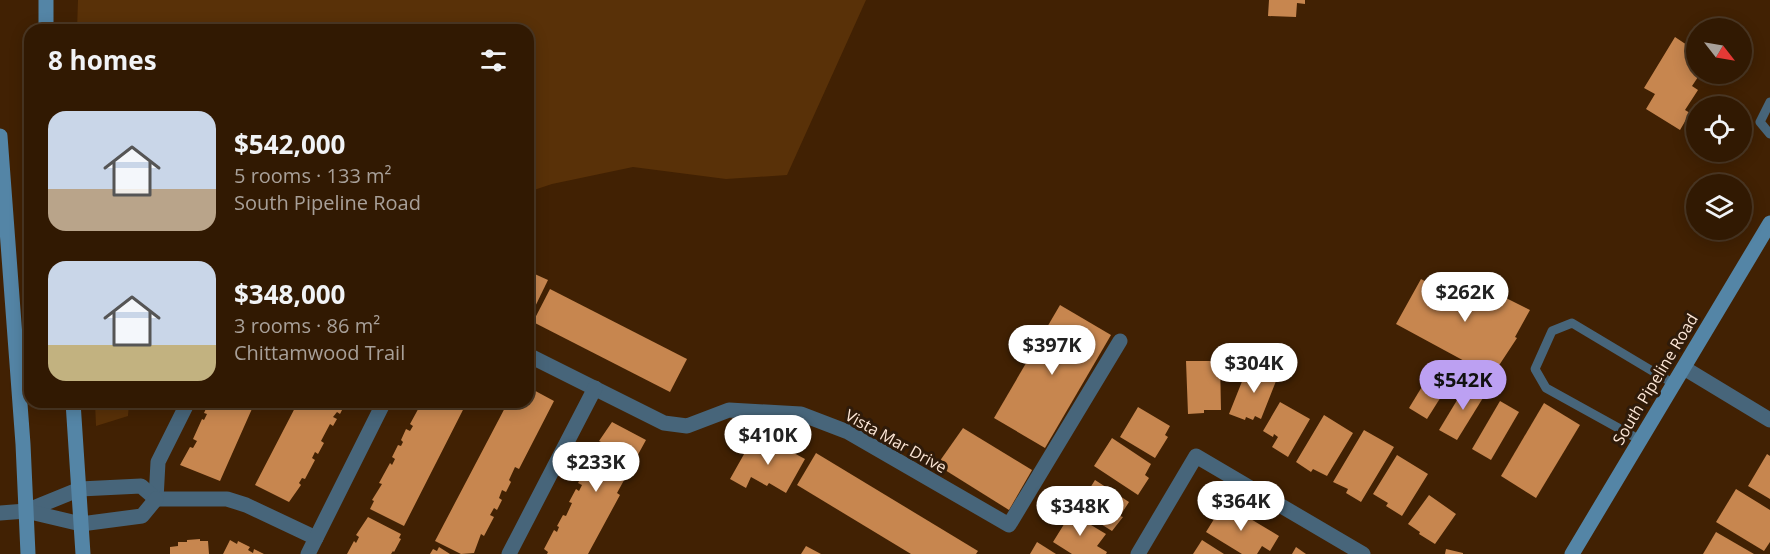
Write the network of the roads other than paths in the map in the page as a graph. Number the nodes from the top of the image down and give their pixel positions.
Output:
1 (46, 0) edge
2 (46, 24) edge
3 (1770, 102) edge
4 (1770, 134) edge
5 (0, 136) edge
6 (1770, 223) edge
7 (1120, 341) dead end
8 (534, 357) edge
9 (1684, 368) junction
10 (1674, 384) junction
11 (595, 388) junction
12 (73, 408) edge
13 (185, 408) edge
14 (381, 408) edge
15 (1770, 420) edge
16 (1640, 440) junction
17 (80, 489) junction
18 (156, 499) junction
19 (26, 512) junction
20 (0, 513) edge
21 (81, 524) junction
22 (316, 538) junction
23 (28, 554) edge
24 (83, 554) edge
25 (308, 554) edge
26 (509, 554) edge
27 (1138, 554) edge
28 (1363, 554) edge
29 (1572, 554) edge

1 - 2 main road
3 - 4 lane
5 - 19 main road
6 - 9 main road, South Pipeline Road
7 - 11 street, Vista Mar Drive
8 - 11 street, Vista Mar Drive
9 - 10 main road, South Pipeline Road
9 - 15 street
10 - 16 main road, South Pipeline Road
10 - 16 lane
11 - 26 street
12 - 17 main road
13 - 18 street
14 - 22 street
16 - 29 main road, South Pipeline Road
17 - 18 street
17 - 19 street
17 - 21 main road
18 - 21 street
18 - 22 street
19 - 20 street
19 - 21 street
19 - 23 main road
21 - 24 main road
22 - 25 street
27 - 28 street

